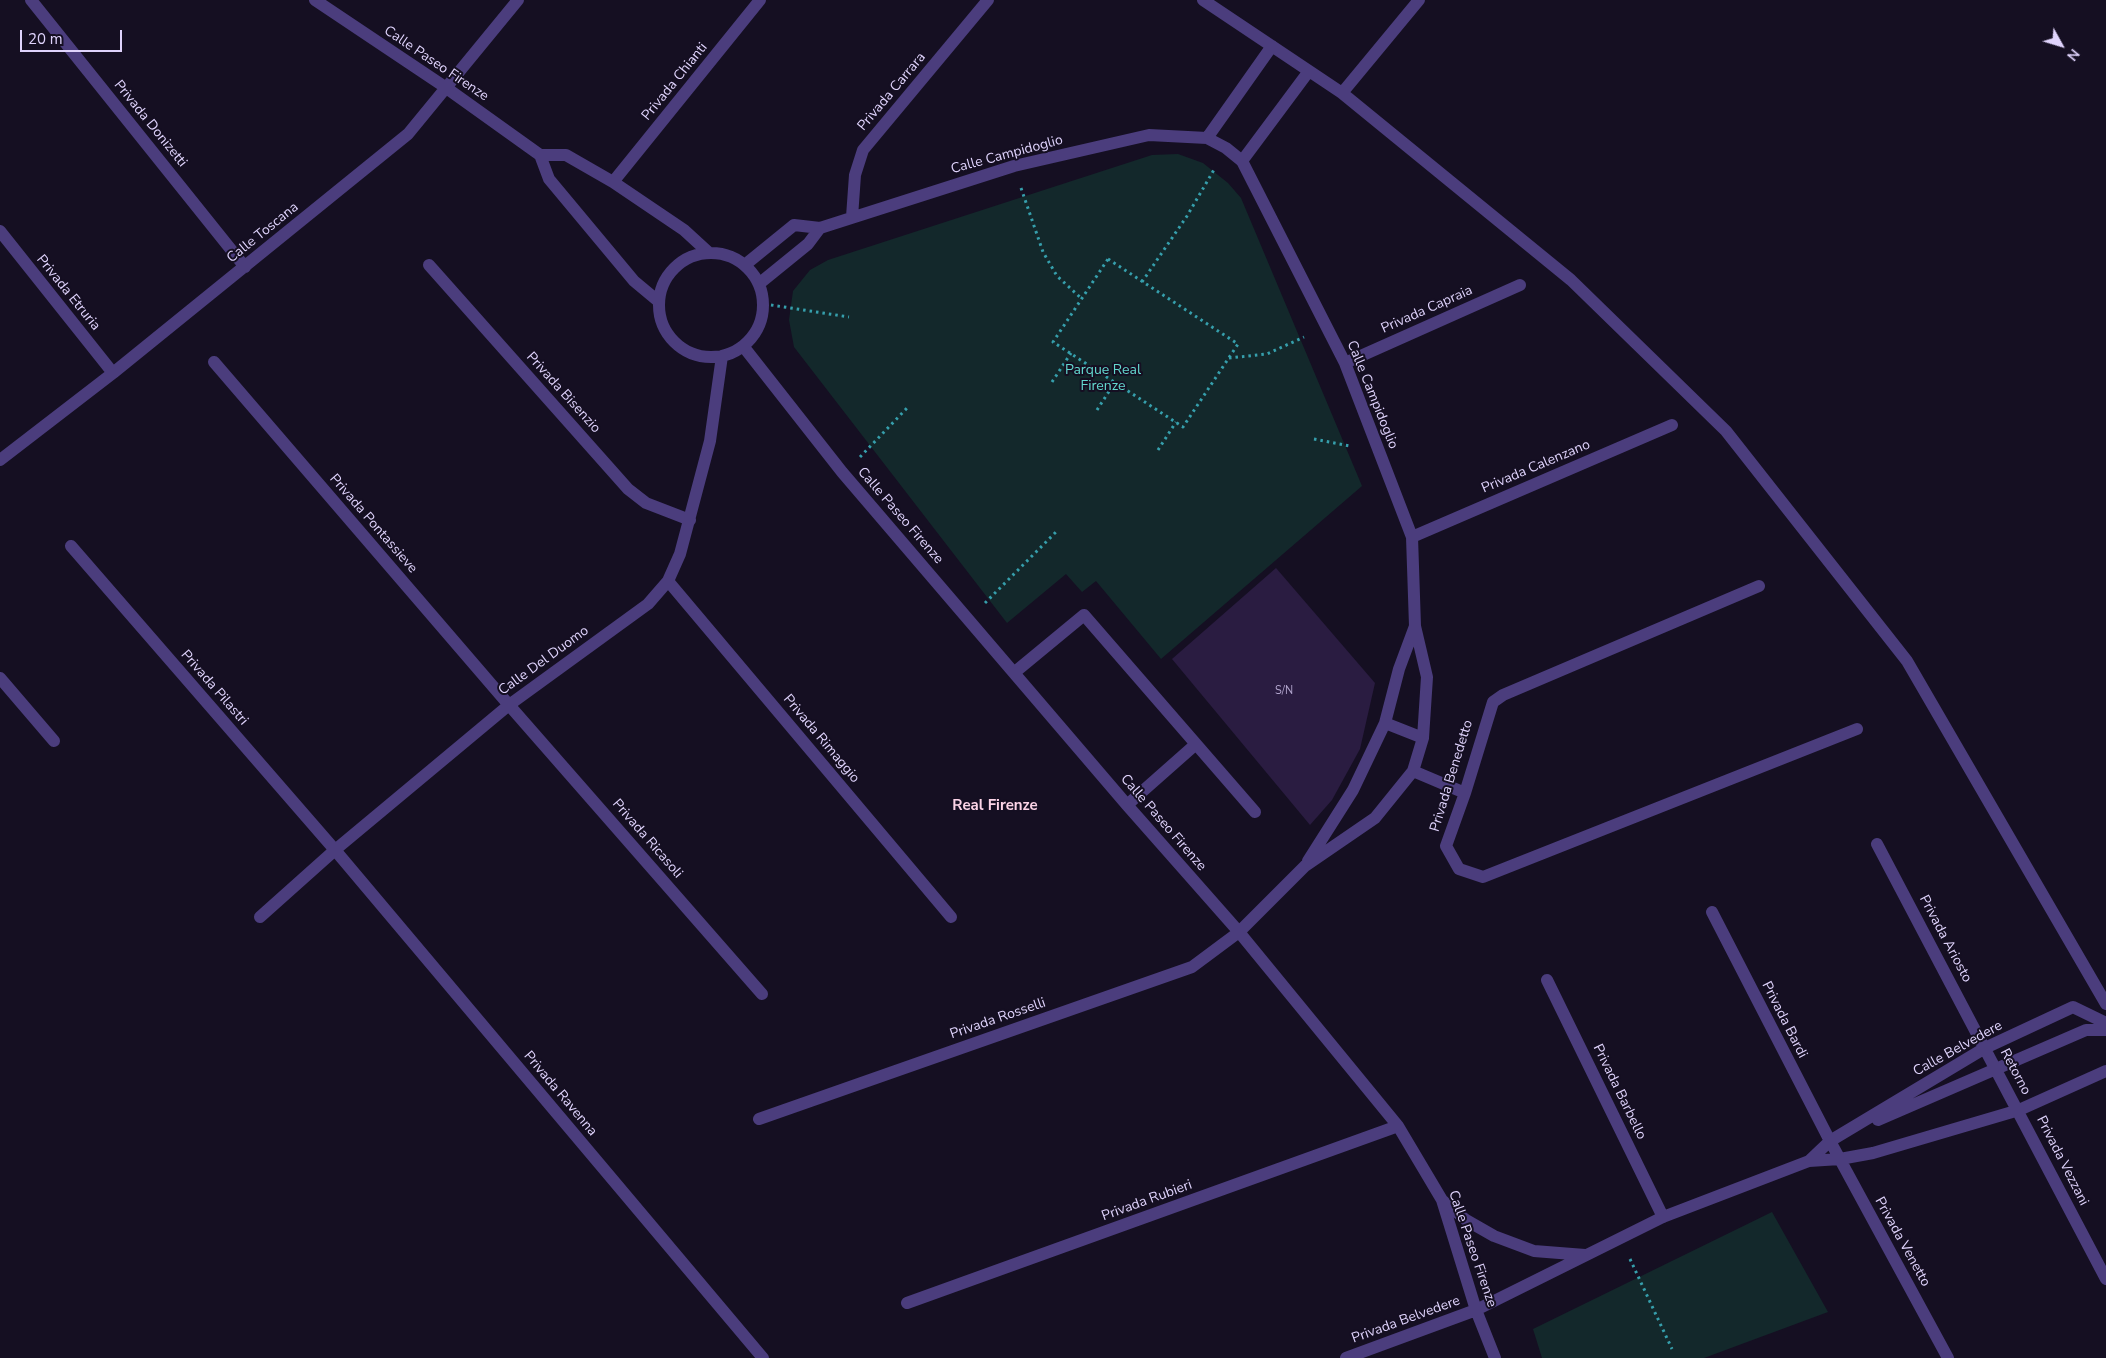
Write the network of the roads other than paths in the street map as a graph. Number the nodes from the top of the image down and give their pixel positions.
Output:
1 (31, 0) edge
2 (315, 0) edge
3 (518, 0) edge
4 (760, 0) edge
5 (988, 0) edge
6 (1203, 0) edge
7 (1419, 0) edge
8 (1272, 46) junction
9 (1309, 71) junction
10 (445, 87) junction
11 (1342, 94) junction
12 (1207, 138) junction
13 (540, 155) junction
14 (1242, 161) junction
15 (612, 182) junction
16 (852, 217) junction
17 (820, 228) junction
18 (0, 232) edge
19 (708, 252) junction
20 (746, 264) junction
21 (429, 265) dead end
22 (245, 267) junction
23 (760, 283) junction
24 (1520, 285) dead end
25 (658, 301) junction
26 (743, 346) junction
27 (722, 356) junction
28 (214, 362) dead end
29 (1345, 363) junction
30 (113, 373) junction
31 (1672, 426) dead end
32 (0, 460) edge
33 (690, 520) junction
34 (1412, 537) junction
35 (71, 546) dead end
36 (668, 581) junction
37 (1760, 586) dead end
38 (1415, 626) junction
39 (1015, 672) junction
40 (0, 678) edge
41 (509, 705) junction
42 (1385, 723) junction
43 (1857, 729) dead end
44 (1423, 738) junction
45 (54, 741) dead end
46 (1196, 744) junction
47 (1413, 771) junction
48 (1465, 793) junction
49 (1127, 805) junction
50 (1255, 812) dead end
51 (1878, 844) dead end
52 (335, 850) junction
53 (1305, 866) junction
54 (1712, 912) dead end
55 (260, 917) dead end
56 (951, 917) dead end
57 (1239, 932) junction
58 (1547, 980) dead end
59 (762, 994) dead end
60 (2106, 1004) edge
61 (2106, 1023) edge
62 (2106, 1030) edge
63 (1985, 1048) junction
64 (1996, 1069) junction
65 (2106, 1071) edge
66 (2019, 1110) junction
67 (759, 1119) dead end
68 (1398, 1126) junction
69 (1830, 1141) junction
70 (1840, 1159) junction
71 (1809, 1161) junction
72 (1442, 1200) junction
73 (1663, 1217) junction
74 (1585, 1255) junction
75 (2106, 1279) edge
76 (907, 1303) dead end
77 (1476, 1310) junction
78 (763, 1358) edge
79 (1346, 1358) edge
80 (1495, 1358) edge
81 (1948, 1358) edge

1 - 22 street, Privada Donizetti
2 - 10 street, Calle Paseo Firenze
3 - 10 street, Calle Toscana
4 - 15 street, Privada Chianti
5 - 16 street, Privada Carrara
6 - 8 street
7 - 11 street
8 - 9 street
8 - 12 street
9 - 11 street
9 - 14 street
10 - 13 street, Calle Paseo Firenze
10 - 22 street, Calle Toscana
11 - 60 street
12 - 14 street, Calle Campidoglio
12 - 16 street, Calle Campidoglio
13 - 15 street
13 - 25 street
14 - 29 street, Calle Campidoglio
15 - 19 street
16 - 17 street, Calle Campidoglio
17 - 20 street, Calle Campidoglio
17 - 23 street
18 - 30 street, Privada Etruria
19 - 20 street
19 - 25 street
20 - 23 street
21 - 33 street, Privada Bisenzio
22 - 30 street, Calle Toscana
23 - 26 street
24 - 29 street, Privada Capraia
25 - 27 street
26 - 27 street
26 - 39 street, Calle Paseo Firenze
27 - 33 street, Calle Del Duomo
28 - 41 street, Privada Pontassieve
29 - 34 street, Calle Campidoglio
30 - 32 street, Calle Toscana
31 - 34 street, Privada Calenzano
33 - 36 street, Calle Del Duomo
34 - 38 street, Calle Campidoglio
35 - 52 street, Privada Pilastri
36 - 41 street, Calle Del Duomo
36 - 56 street, Privada Rimaggio
37 - 48 street, Privada Benedetto
38 - 42 street, Calle Campidoglio
38 - 44 street, Calle Campidoglio
39 - 46 street
39 - 49 street, Calle Paseo Firenze
40 - 45 street
41 - 52 street, Calle Del Duomo
41 - 59 street, Privada Ricasoli
42 - 44 street
42 - 53 street, Calle Campidoglio
43 - 48 street, Privada Benedetto
44 - 47 street, Calle Campidoglio
46 - 49 street
46 - 50 street
47 - 48 street
47 - 53 street, Calle Campidoglio
49 - 57 street, Calle Paseo Firenze
51 - 63 street, Privada Ariosto
52 - 55 street, Calle Del Duomo
52 - 78 street, Privada Ravenna
53 - 57 street, Calle Campidoglio
54 - 69 street, Privada Bardi
57 - 67 street, Privada Rosselli
57 - 68 street, Calle Paseo Firenze
58 - 73 street, Privada Barbello
61 - 63 street, Calle Belvedere
62 - 64 street, Calle Belvedere
63 - 64 street, Retorno
63 - 69 street, Calle Belvedere
64 - 66 street, Retorno
64 - 69 street, Calle Belvedere
65 - 66 street, Calle Belvedere
66 - 70 street, Calle Belvedere
66 - 75 street, Privada Vezzani
68 - 72 street, Calle Paseo Firenze
68 - 76 street, Privada Rubieri
69 - 70 street, Privada Venetto
69 - 71 street, Calle Belvedere
70 - 71 street, Calle Belvedere
70 - 81 street, Privada Venetto
71 - 73 street, Calle Belvedere
72 - 74 street, Calle Belvedere
72 - 77 street, Calle Paseo Firenze
73 - 74 street, Calle Belvedere
74 - 77 street, Calle Belvedere
77 - 79 street, Privada Belvedere
77 - 80 street, Calle Paseo Firenze

